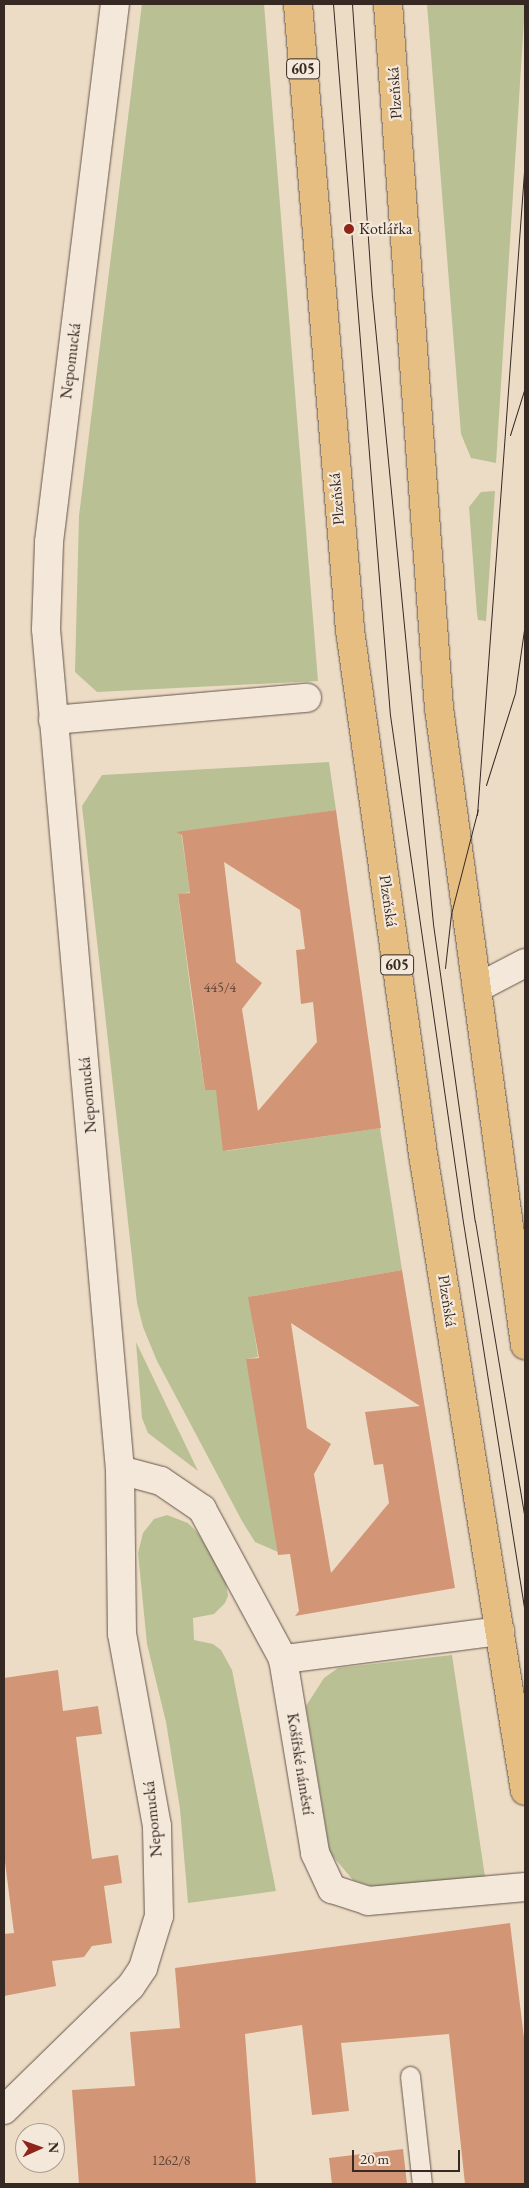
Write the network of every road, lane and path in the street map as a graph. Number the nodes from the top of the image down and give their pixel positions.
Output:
1 (115, 4) edge
2 (298, 4) edge
3 (388, 4) edge
4 (307, 698) dead end
5 (53, 720) junction
6 (525, 963) edge
7 (477, 988) junction
8 (525, 1345) edge
9 (120, 1470) junction
10 (500, 1631) junction
11 (282, 1659) junction
12 (525, 1792) edge
13 (525, 1887) edge
14 (410, 2076) dead end
15 (4, 2110) edge
16 (422, 2184) edge

1 - 5 street, Nepomucká
2 - 10 main road, Plzeňská / 605
3 - 7 main road, Plzeňská
4 - 5 street
5 - 9 street, Nepomucká
6 - 7 street
7 - 8 main road, Plzeňská
9 - 11 street
9 - 15 street, Nepomucká
10 - 11 street
10 - 12 main road, Plzeňská / 605
11 - 13 street, Košířské náměstí
14 - 16 lane

